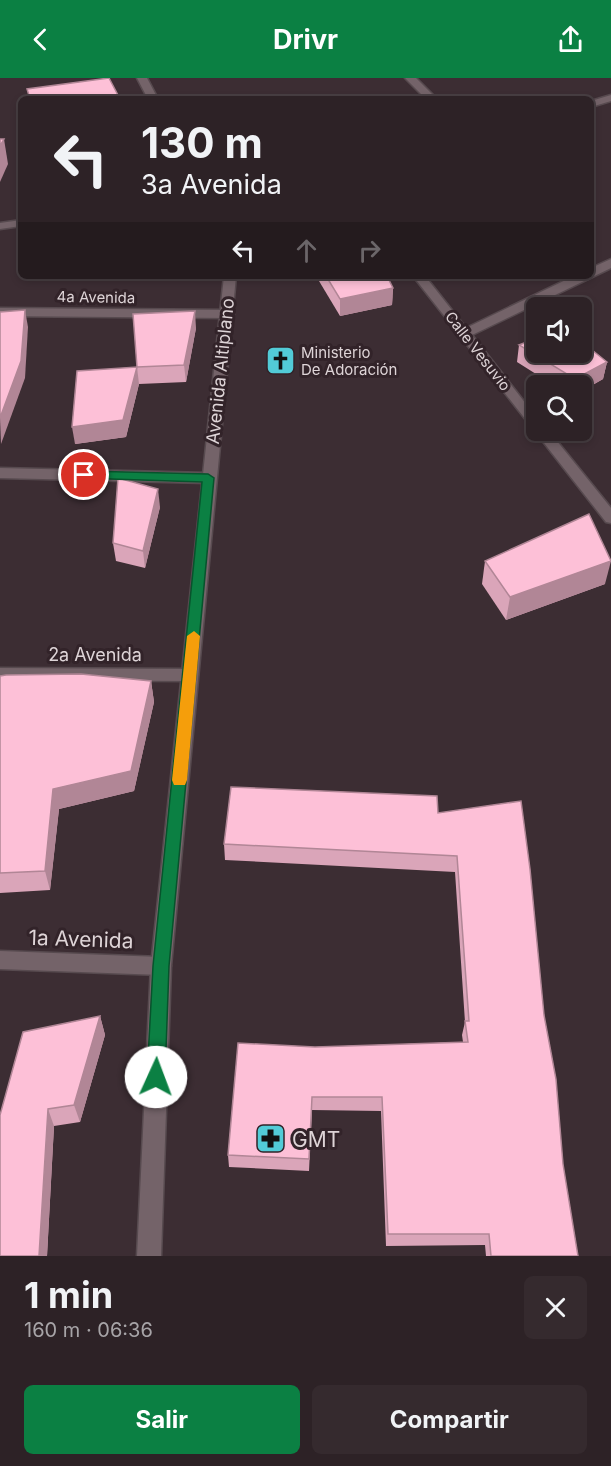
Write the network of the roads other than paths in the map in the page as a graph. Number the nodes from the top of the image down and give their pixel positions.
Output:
1 (142, 78) edge
2 (410, 78) edge
3 (151, 96) edge
4 (429, 96) edge
5 (611, 98) edge
6 (594, 103) edge
7 (18, 223) edge
8 (0, 225) edge
9 (611, 263) edge
10 (594, 272) edge
11 (230, 279) edge
12 (421, 279) edge
13 (578, 279) edge
14 (0, 312) edge
15 (228, 314) junction
16 (463, 334) junction
17 (526, 412) edge
18 (549, 441) edge
19 (0, 473) edge
20 (208, 478) junction
21 (609, 513) edge
22 (0, 674) edge
23 (190, 675) junction
24 (0, 960) edge
25 (161, 966) junction
26 (149, 1256) edge

1 - 3 street
2 - 4 street
5 - 6 street
7 - 8 street
9 - 10 street
11 - 15 street, Avenida Altiplano
12 - 16 street, Calle Vesuvio
13 - 16 street
14 - 15 street, 4a Avenida
15 - 20 street, Avenida Altiplano
16 - 17 street, Calle Vesuvio
18 - 21 street
19 - 20 street
20 - 23 street, Avenida Altiplano
22 - 23 street, 2a Avenida
23 - 25 street, Avenida Altiplano
24 - 25 street, 1a Avenida
25 - 26 street, Avenida Altiplano

